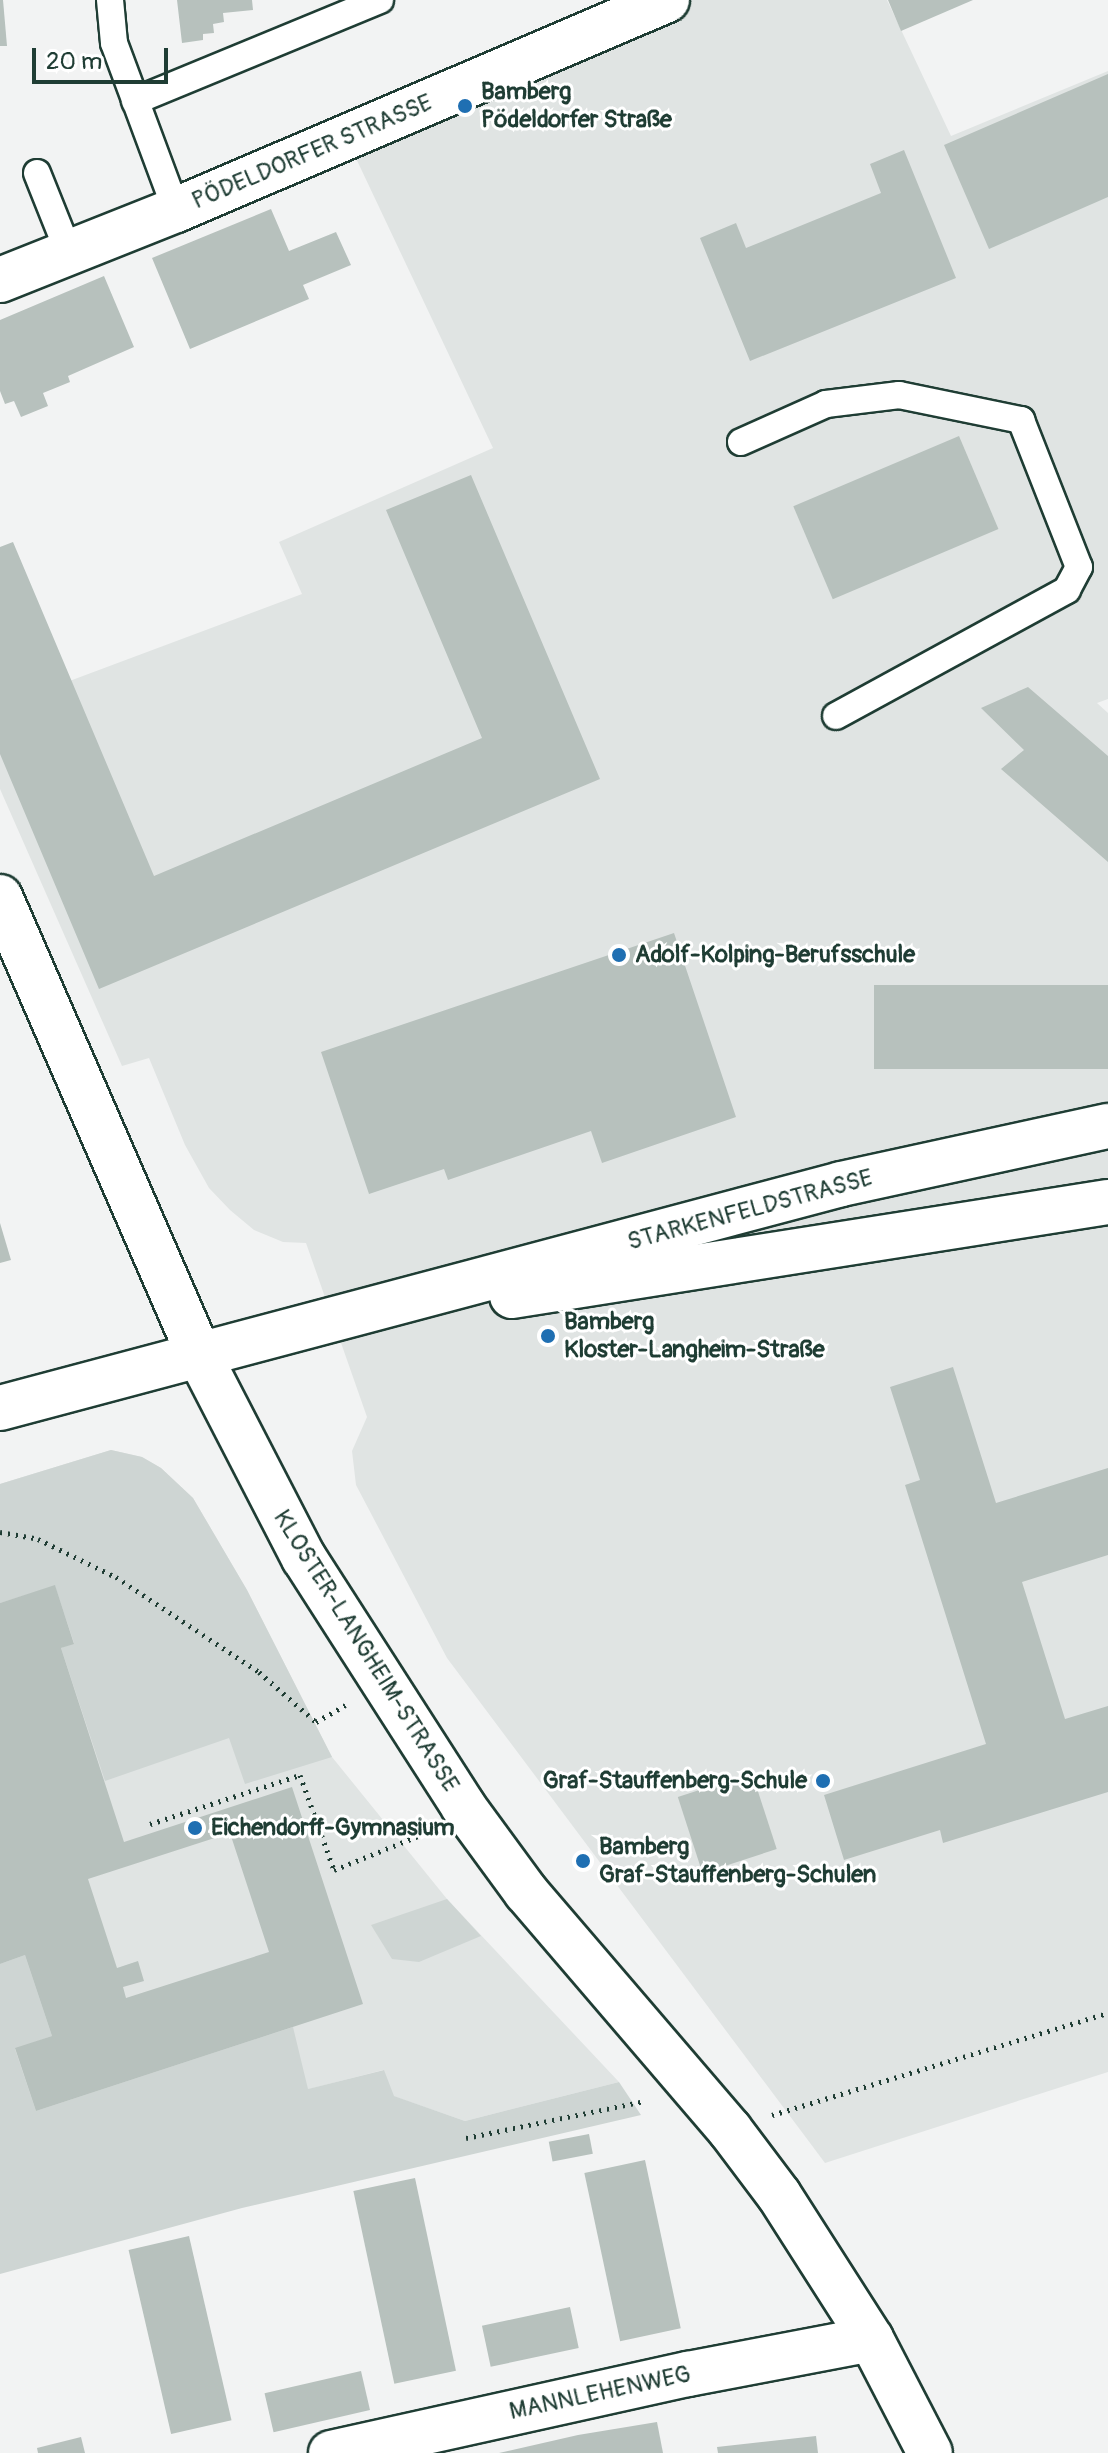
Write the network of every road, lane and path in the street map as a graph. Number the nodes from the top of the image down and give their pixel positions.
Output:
1 (110, 0) edge
2 (380, 0) edge
3 (667, 0) edge
4 (616, 10) edge
5 (135, 101) junction
6 (37, 173) dead end
7 (176, 210) junction
8 (69, 253) junction
9 (0, 280) edge
10 (741, 442) dead end
11 (836, 716) dead end
12 (0, 897) edge
13 (1108, 1126) edge
14 (1108, 1202) edge
15 (394, 1304) junction
16 (198, 1353) junction
17 (0, 1408) edge
18 (0, 1532) edge
19 (383, 1683) junction
20 (470, 1815) junction
21 (150, 1824) dead end
22 (1108, 2013) edge
23 (696, 2090) junction
24 (730, 2130) junction
25 (466, 2138) dead end
26 (871, 2339) junction
27 (331, 2453) edge
28 (930, 2453) edge

1 - 5 lane
2 - 5 lane
3 - 4 street, PÖDELDORFER STRASSE
4 - 7 street, PÖDELDORFER STRASSE
5 - 7 lane
6 - 8 lane
7 - 8 street, PÖDELDORFER STRASSE
8 - 9 street, PÖDELDORFER STRASSE
10 - 11 lane
12 - 16 street, KLOSTER-LANGHEIM-STRASSE
13 - 15 street, STARKENFELDSTRASSE
14 - 15 street, STARKENFELDSTRASSE
15 - 16 street, STARKENFELDSTRASSE
16 - 17 street, STARKENFELDSTRASSE
16 - 19 street, KLOSTER-LANGHEIM-STRASSE
18 - 19 path
19 - 20 street, KLOSTER-LANGHEIM-STRASSE
20 - 21 path
20 - 23 street, KLOSTER-LANGHEIM-STRASSE
22 - 24 path
23 - 24 street, KLOSTER-LANGHEIM-STRASSE
23 - 25 path
24 - 26 street, KLOSTER-LANGHEIM-STRASSE
26 - 27 street, MANNLEHENWEG
26 - 28 street, KLOSTER-LANGHEIM-STRASSE

